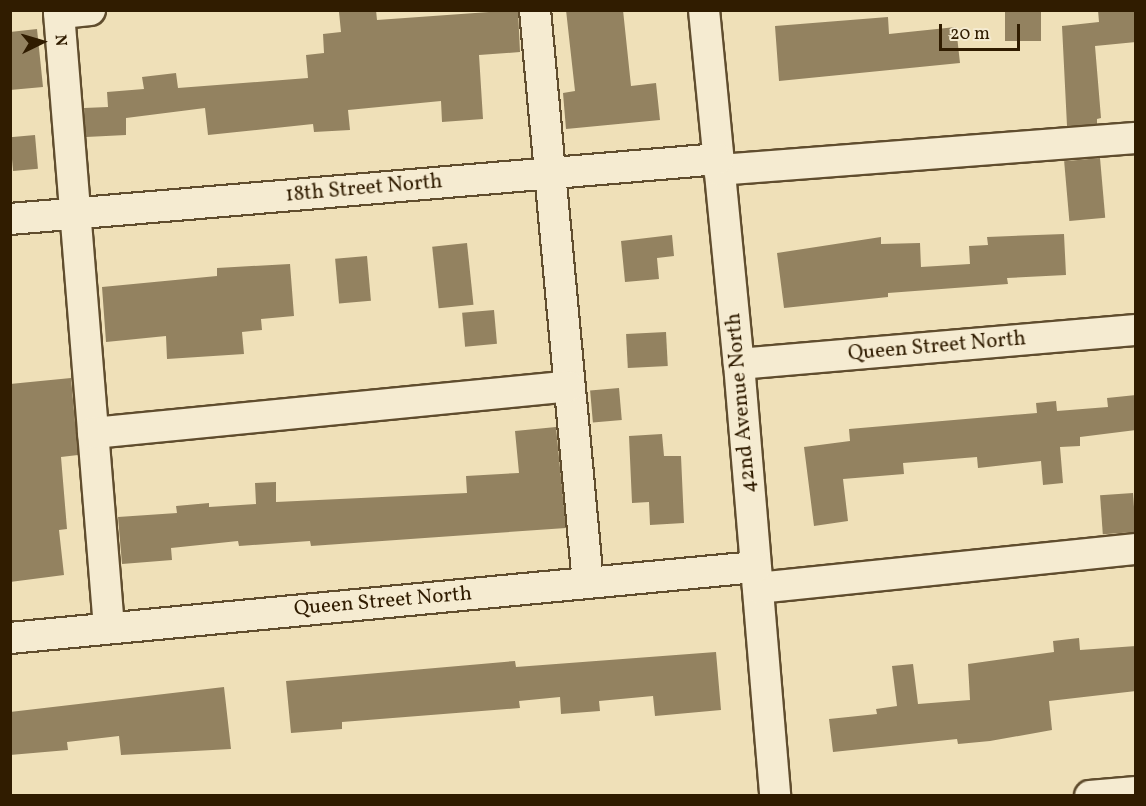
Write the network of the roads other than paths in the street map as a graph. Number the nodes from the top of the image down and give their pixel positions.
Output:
1 (90, 10) edge
2 (535, 10) edge
3 (705, 10) edge
4 (1136, 138) edge
5 (718, 164) junction
6 (549, 173) junction
7 (76, 213) junction
8 (10, 219) edge
9 (1136, 330) edge
10 (739, 364) junction
11 (569, 386) junction
12 (93, 432) junction
13 (1136, 549) edge
14 (757, 578) junction
15 (588, 583) junction
16 (109, 628) junction
17 (10, 638) edge
18 (1136, 792) edge
19 (775, 795) edge
20 (1090, 795) edge

1 - 7 street
2 - 6 street
3 - 5 street, 42nd Avenue North
4 - 5 street, 18th Street North
5 - 6 street, 18th Street North
5 - 10 street, 42nd Avenue North
6 - 7 street, 18th Street North
6 - 11 street
7 - 8 street, 18th Street North
7 - 12 street
9 - 10 street, Queen Street North
10 - 14 street, 42nd Avenue North
11 - 12 street
11 - 15 street
12 - 16 street
13 - 14 street, Queen Street North
14 - 15 street, Queen Street North
14 - 19 street, 42nd Avenue North
15 - 16 street, Queen Street North
16 - 17 street, Queen Street North
18 - 20 street

